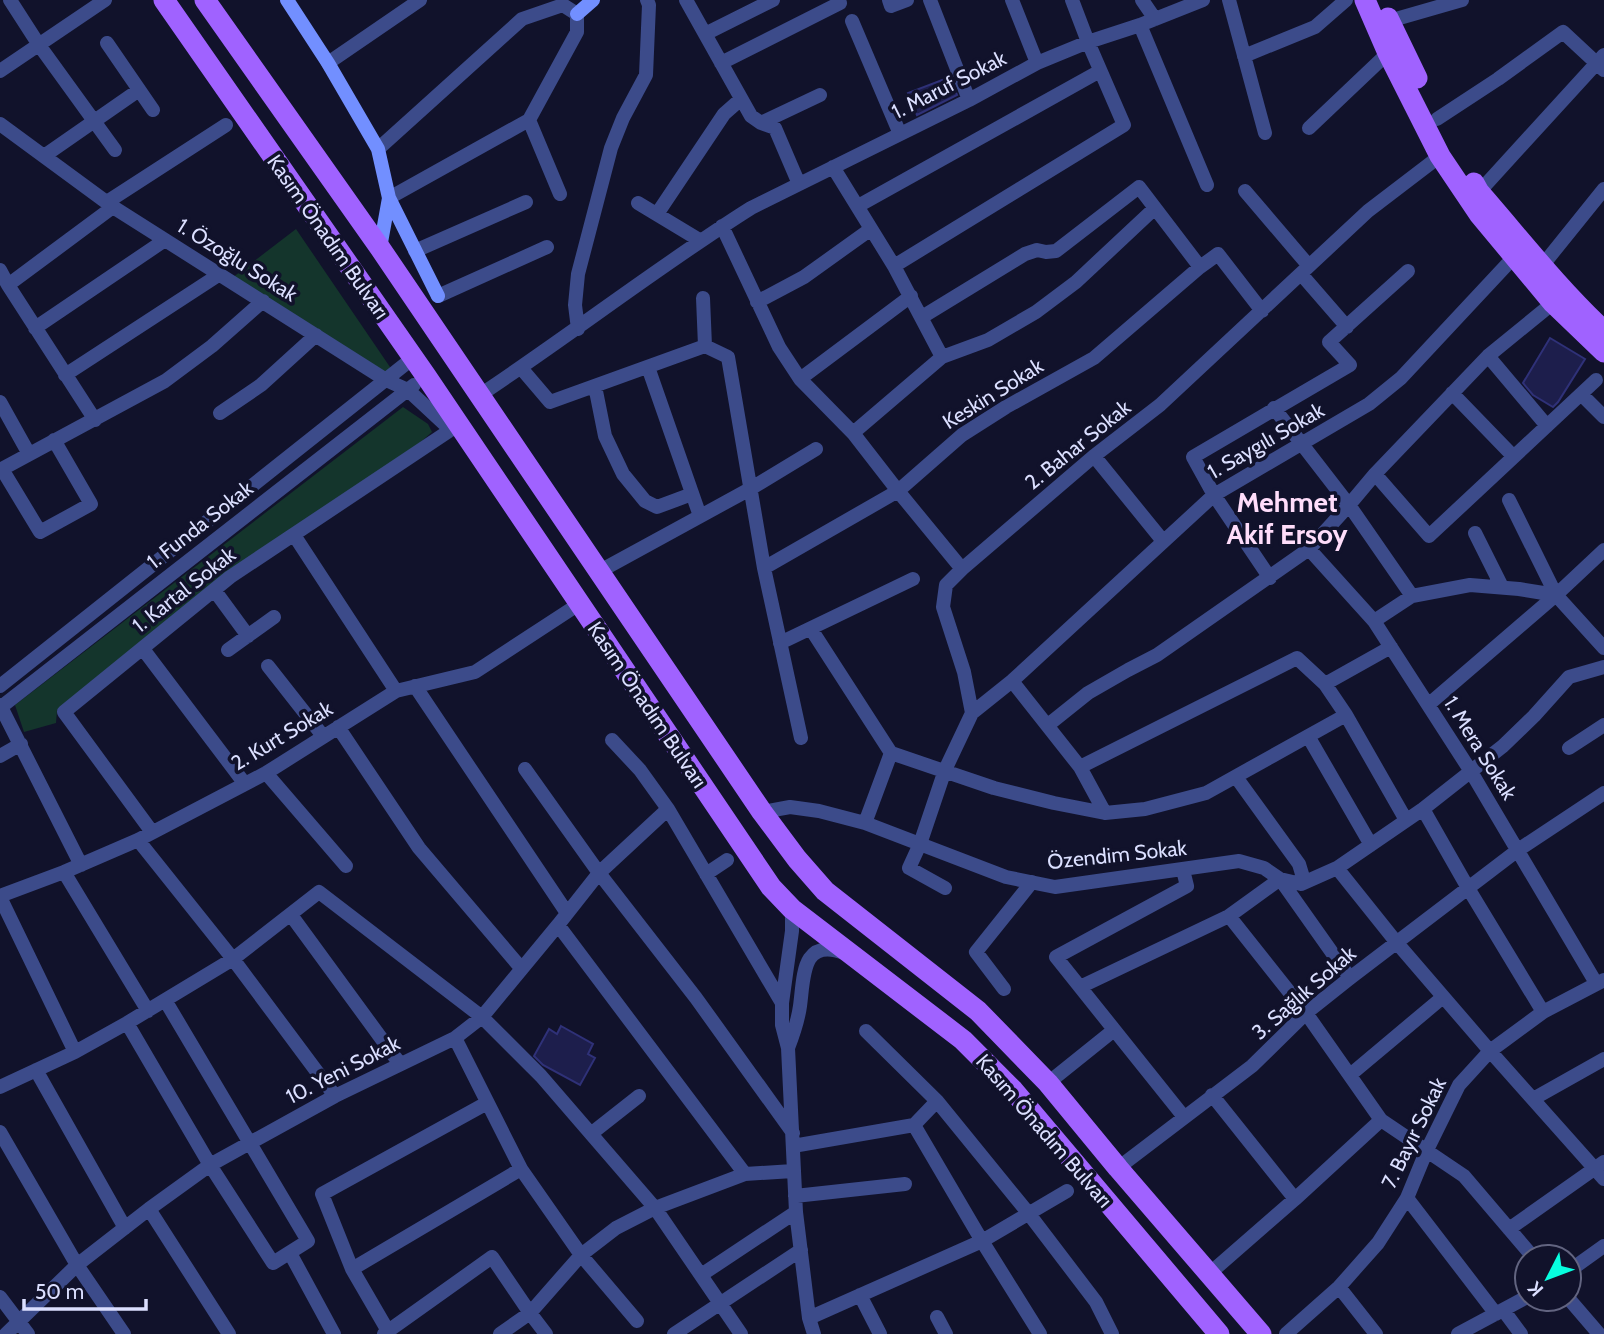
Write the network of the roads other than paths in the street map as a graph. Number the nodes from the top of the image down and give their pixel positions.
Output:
1 (10, 0) edge
2 (105, 0) edge
3 (163, 0) edge
4 (205, 0) edge
5 (287, 0) edge
6 (420, 0) edge
7 (593, 0) edge
8 (647, 0) edge
9 (686, 0) edge
10 (773, 0) edge
11 (889, 0) edge
12 (908, 0) edge
13 (930, 0) edge
14 (1012, 0) edge
15 (1072, 0) edge
16 (1142, 0) edge
17 (1203, 0) edge
18 (1229, 0) edge
19 (1346, 0) edge
20 (1366, 0) edge
21 (1381, 0) edge
22 (1462, 0) edge
23 (561, 2) edge
24 (840, 2) dead end
25 (577, 14) junction
26 (1155, 19) junction
27 (852, 21) dead end
28 (1390, 21) junction
29 (1140, 25) junction
30 (705, 34) junction
31 (1088, 42) junction
32 (107, 43) dead end
33 (39, 45) junction
34 (1388, 53) junction
35 (1244, 56) junction
36 (328, 63) junction
37 (721, 63) junction
38 (1037, 63) junction
39 (1601, 63) edge
40 (0, 71) edge
41 (1100, 71) junction
42 (139, 90) junction
43 (820, 95) dead end
44 (741, 99) junction
45 (969, 100) junction
46 (153, 110) dead end
47 (1437, 119) junction
48 (94, 120) junction
49 (529, 120) junction
50 (761, 123) junction
51 (226, 125) dead end
52 (2, 128) edge
53 (1309, 128) dead end
54 (1265, 133) dead end
55 (900, 134) junction
56 (378, 149) junction
57 (115, 150) dead end
58 (44, 156) junction
59 (1440, 156) junction
60 (833, 167) junction
61 (799, 184) junction
62 (1207, 185) dead end
63 (1604, 189) edge
64 (1245, 191) dead end
65 (1479, 192) junction
66 (560, 194) dead end
67 (388, 198) junction
68 (526, 202) dead end
69 (638, 203) dead end
70 (110, 205) junction
71 (858, 206) junction
72 (1155, 208) junction
73 (657, 214) junction
74 (722, 226) junction
75 (871, 229) junction
76 (165, 240) junction
77 (701, 241) junction
78 (547, 247) dead end
79 (380, 248) junction
80 (415, 251) junction
81 (1514, 257) junction
82 (894, 266) junction
83 (1542, 266) junction
84 (1200, 267) junction
85 (0, 270) edge
86 (1305, 270) junction
87 (1408, 271) dead end
88 (220, 274) junction
89 (8, 285) junction
90 (911, 296) junction
91 (703, 298) dead end
92 (263, 301) junction
93 (757, 302) junction
94 (1553, 303) junction
95 (1262, 311) junction
96 (922, 317) junction
97 (1347, 327) junction
98 (35, 328) junction
99 (578, 329) junction
100 (1604, 331) edge
101 (316, 335) junction
102 (705, 346) junction
103 (1604, 352) edge
104 (1488, 356) junction
105 (942, 357) junction
106 (413, 358) junction
107 (648, 367) junction
108 (521, 368) junction
109 (65, 375) junction
110 (426, 376) junction
111 (800, 379) junction
112 (386, 380) junction
113 (1596, 380) dead end
114 (595, 386) junction
115 (408, 390) junction
116 (1452, 393) junction
117 (1581, 394) junction
118 (480, 395) junction
119 (0, 402) edge
120 (1274, 408) junction
121 (220, 413) dead end
122 (1604, 418) edge
123 (95, 420) junction
124 (1547, 426) junction
125 (455, 428) junction
126 (853, 433) junction
127 (54, 440) junction
128 (1301, 444) junction
129 (816, 449) dead end
130 (29, 454) junction
131 (1513, 456) junction
132 (1094, 457) junction
133 (1, 470) edge
134 (1376, 474) junction
135 (750, 489) junction
136 (898, 491) junction
137 (692, 494) junction
138 (1214, 495) junction
139 (1509, 500) dead end
140 (1349, 505) junction
141 (700, 516) junction
142 (1475, 533) dead end
143 (293, 535) junction
144 (1163, 541) junction
145 (1310, 549) junction
146 (1602, 557) edge
147 (764, 568) junction
148 (962, 569) junction
149 (600, 571) junction
150 (1270, 578) junction
151 (913, 579) dead end
152 (1502, 587) junction
153 (215, 591) junction
154 (1556, 595) junction
155 (1412, 596) junction
156 (579, 604) junction
157 (274, 617) dead end
158 (1374, 621) junction
159 (811, 629) junction
160 (248, 636) junction
161 (780, 643) junction
162 (1391, 647) junction
163 (1604, 648) edge
164 (144, 649) junction
165 (229, 650) dead end
166 (268, 666) dead end
167 (1604, 667) edge
168 (1012, 681) junction
169 (1325, 684) junction
170 (0, 685) edge
171 (415, 686) junction
172 (396, 691) junction
173 (1428, 705) junction
174 (1, 706) edge
175 (972, 713) junction
176 (1346, 715) junction
177 (1604, 725) edge
178 (1048, 726) junction
179 (338, 727) junction
180 (323, 736) junction
181 (1308, 737) junction
182 (801, 738) dead end
183 (612, 740) dead end
184 (21, 744) junction
185 (1569, 748) dead end
186 (891, 753) junction
187 (0, 756) edge
188 (1080, 767) junction
189 (525, 769) dead end
190 (945, 770) junction
191 (1470, 770) junction
192 (267, 773) junction
193 (1236, 777) junction
194 (245, 784) junction
195 (1604, 793) edge
196 (668, 809) junction
197 (1423, 809) junction
198 (762, 813) junction
199 (1105, 813) junction
200 (1406, 820) junction
201 (865, 823) junction
202 (152, 832) junction
203 (138, 840) junction
204 (920, 844) junction
205 (1371, 845) junction
206 (1518, 850) junction
207 (727, 860) dead end
208 (81, 865) junction
209 (346, 866) dead end
210 (1337, 868) junction
211 (1183, 870) junction
212 (64, 872) junction
213 (599, 873) junction
214 (706, 874) junction
215 (1280, 879) junction
216 (1032, 882) junction
217 (1301, 884) junction
218 (945, 888) dead end
219 (1468, 888) junction
220 (0, 896) edge
221 (792, 909) junction
222 (290, 915) junction
223 (1230, 916) junction
224 (563, 919) junction
225 (1397, 943) junction
226 (852, 955) junction
227 (233, 959) junction
228 (521, 968) junction
229 (1350, 978) junction
230 (1600, 982) edge
231 (1080, 987) junction
232 (1004, 989) dead end
233 (1443, 997) junction
234 (165, 1000) junction
235 (782, 1003) junction
236 (148, 1011) junction
237 (1544, 1012) junction
238 (1306, 1013) junction
239 (482, 1017) junction
240 (127, 1023) junction
241 (1114, 1030) junction
242 (866, 1031) dead end
243 (455, 1038) junction
244 (788, 1048) junction
245 (1490, 1051) junction
246 (75, 1052) junction
247 (1604, 1059) edge
248 (400, 1064) junction
249 (36, 1070) junction
250 (1350, 1075) junction
251 (1048, 1083) junction
252 (0, 1087) edge
253 (334, 1096) junction
254 (639, 1096) dead end
255 (1212, 1096) junction
256 (1533, 1099) junction
257 (937, 1101) junction
258 (487, 1103) junction
259 (1184, 1117) junction
260 (1381, 1120) junction
261 (914, 1125) junction
262 (0, 1132) edge
263 (592, 1133) junction
264 (793, 1139) junction
265 (250, 1144) junction
266 (1426, 1152) junction
267 (211, 1165) junction
268 (1118, 1168) junction
269 (521, 1169) junction
270 (1601, 1170) edge
271 (793, 1171) junction
272 (746, 1174) junction
273 (905, 1184) dead end
274 (1067, 1191) dead end
275 (795, 1196) junction
276 (1407, 1198) junction
277 (1295, 1199) junction
278 (655, 1208) junction
279 (149, 1209) junction
280 (796, 1212) junction
281 (1029, 1214) junction
282 (125, 1228) junction
283 (1509, 1229) junction
284 (982, 1241) junction
285 (1521, 1243) edge
286 (1604, 1246) edge
287 (801, 1250) junction
288 (290, 1253) junction
289 (581, 1255) junction
290 (1583, 1261) edge
291 (77, 1265) junction
292 (352, 1269) junction
293 (1209, 1274) junction
294 (701, 1275) junction
295 (1339, 1287) junction
296 (860, 1296) junction
297 (0, 1297) edge
298 (721, 1304) junction
299 (1513, 1305) edge
300 (1500, 1312) junction
301 (530, 1313) junction
302 (1581, 1313) edge
303 (937, 1317) dead end
304 (809, 1318) junction
305 (19, 1321) junction
306 (637, 1321) dead end
307 (386, 1333) edge
308 (6, 1334) edge
309 (28, 1334) edge
310 (124, 1334) edge
311 (229, 1334) edge
312 (334, 1334) edge
313 (500, 1334) edge
314 (546, 1334) edge
315 (674, 1334) edge
316 (741, 1334) edge
317 (814, 1334) edge
318 (880, 1334) edge
319 (946, 1334) edge
320 (1040, 1334) edge
321 (1112, 1334) edge
322 (1219, 1334) edge
323 (1261, 1334) edge
324 (1286, 1334) edge
325 (1376, 1334) edge
326 (1458, 1334) edge
327 (1521, 1334) edge
328 (1599, 1334) edge

1 - 33 street
2 - 33 street
3 - 106 main road, Kasım Önadım Bulvarı
4 - 79 main road, Kasım Önadım Bulvarı
5 - 36 street
6 - 36 street
7 - 25 street
8 - 99 street
9 - 30 street
10 - 30 street
11 - 12 street
13 - 45 street
14 - 38 street
15 - 31 street
16 - 26 street
17 - 26 street, 1. Maruf Sokak
18 - 35 street
19 - 35 street
20 - 34 main road
21 - 28 main road
22 - 28 street
23 - 25 street
23 - 56 street
24 - 37 street
25 - 49 street
26 - 29 street, 1. Maruf Sokak
27 - 55 street
28 - 47 main road
29 - 31 street, 1. Maruf Sokak
29 - 62 street
30 - 37 street
31 - 38 street, 1. Maruf Sokak
31 - 41 street
32 - 42 street
33 - 40 street
33 - 48 street
34 - 53 street
34 - 59 main road
35 - 54 street
36 - 56 street
37 - 44 street
38 - 45 street, 1. Maruf Sokak
39 - 47 street
39 - 65 street
41 - 71 street
41 - 82 street
42 - 46 street
42 - 48 street
43 - 50 street
44 - 50 street
44 - 73 street
45 - 55 street, 1. Maruf Sokak
47 - 65 main road
48 - 57 street
48 - 58 street
49 - 66 street
49 - 67 street
50 - 61 street
51 - 70 street
52 - 58 street, 1. Özoğlu Sokak
55 - 60 street, 1. Maruf Sokak
56 - 67 street
58 - 70 street, 1. Özoğlu Sokak
59 - 81 main road
59 - 86 street, 2. Bahar Sokak
60 - 61 street, 1. Maruf Sokak
60 - 71 street
61 - 74 street, 1. Maruf Sokak
63 - 83 street
64 - 86 street
65 - 83 main road
67 - 79 street
67 - 80 street
68 - 80 street
69 - 73 street
70 - 76 street, 1. Özoğlu Sokak
70 - 89 street
71 - 75 street
72 - 84 street
72 - 96 street
72 - 105 street
73 - 77 street
74 - 77 street, 1. Maruf Sokak
74 - 93 street
75 - 82 street
75 - 93 street
76 - 88 street, 1. Özoğlu Sokak
76 - 98 street
77 - 99 street, 1. Maruf Sokak
78 - 80 street
79 - 118 main road, Kasım Önadım Bulvarı
81 - 94 main road
81 - 128 street, 1. Saygılı Sokak
82 - 90 street
83 - 100 main road
84 - 95 street
84 - 136 street, Keskin Sokak
85 - 89 street
86 - 95 street, 2. Bahar Sokak
86 - 97 street
87 - 97 street
88 - 92 street, 1. Özoğlu Sokak
88 - 109 street
89 - 98 street
90 - 96 street
90 - 111 street
91 - 102 street
92 - 101 street, 1. Özoğlu Sokak
92 - 123 street
93 - 111 street
94 - 103 main road
94 - 104 street
95 - 132 street, 2. Bahar Sokak
96 - 105 street
97 - 120 street
98 - 109 street
99 - 108 street, 1. Maruf Sokak
101 - 112 street, 1. Özoğlu Sokak
101 - 121 street
102 - 107 street
102 - 135 street
104 - 116 street
104 - 124 street
105 - 126 street
106 - 110 main road, Kasım Önadım Bulvarı
106 - 112 street, 1. Funda Sokak
107 - 114 street
107 - 137 street
108 - 114 street
108 - 118 street, 1. Maruf Sokak
109 - 123 street
110 - 115 street, 1. Funda Sokak
110 - 125 main road, Kasım Önadım Bulvarı
111 - 126 street
112 - 115 street, 1. Özoğlu Sokak
112 - 170 street, 1. Funda Sokak
113 - 117 street
114 - 137 street
115 - 125 street, 1. Özoğlu Sokak
115 - 174 street, 1. Funda Sokak
116 - 131 street
116 - 134 street
117 - 122 street
117 - 124 street
118 - 149 main road, Kasım Önadım Bulvarı
119 - 130 street
120 - 128 street
120 - 138 street
123 - 127 street
124 - 131 street
125 - 143 street, 1. Kartal Sokak
125 - 156 main road, Kasım Önadım Bulvarı
126 - 136 street
127 - 130 street
127 - 133 street
128 - 138 street, 1. Saygılı Sokak
128 - 140 street
129 - 135 street
130 - 133 street
131 - 134 street
132 - 144 street
132 - 148 street, 2. Bahar Sokak
134 - 140 street
135 - 141 street
135 - 147 street
136 - 147 street, Keskin Sokak
136 - 148 street
137 - 141 street
138 - 144 street, 1. Saygılı Sokak
138 - 150 street
139 - 154 street
140 - 145 street
140 - 155 street
141 - 149 street
142 - 152 street
143 - 153 street, 1. Kartal Sokak
143 - 172 street
144 - 168 street, 1. Saygılı Sokak
145 - 150 street
145 - 158 street, 1. Mera Sokak
146 - 154 street
147 - 161 street
148 - 175 street, 2. Bahar Sokak
149 - 198 main road, Kasım Önadım Bulvarı
150 - 178 street
151 - 159 street
152 - 154 street
152 - 155 street
153 - 160 street
153 - 164 street, 1. Kartal Sokak
154 - 163 street
154 - 173 street
155 - 158 street
156 - 171 street, 2. Kurt Sokak
156 - 221 main road, Kasım Önadım Bulvarı
157 - 160 street
158 - 162 street, 1. Mera Sokak
159 - 161 street
159 - 186 street
160 - 165 street
161 - 182 street
162 - 169 street
162 - 173 street, 1. Mera Sokak
164 - 194 street
164 - 202 street, 1. Kartal Sokak
166 - 180 street
167 - 191 street
168 - 175 street, 1. Saygılı Sokak
168 - 178 street
169 - 176 street
169 - 188 street
171 - 172 street, 2. Kurt Sokak
171 - 224 street
172 - 179 street, 2. Kurt Sokak
173 - 191 street, 1. Mera Sokak
174 - 184 street
175 - 190 street
176 - 181 street
176 - 200 street
177 - 185 street
178 - 188 street
179 - 180 street, 2. Kurt Sokak
179 - 228 street
180 - 192 street, 2. Kurt Sokak
181 - 193 street
181 - 205 street
183 - 196 street
184 - 187 street
184 - 208 street
186 - 190 street
186 - 201 street
188 - 199 street
189 - 213 street
190 - 199 street
190 - 204 street
191 - 197 street
191 - 206 street, 1. Mera Sokak
192 - 194 street, 2. Kurt Sokak
192 - 209 street
193 - 199 street
193 - 217 street
194 - 202 street, 2. Kurt Sokak
195 - 206 street, 3. Sağlık Sokak
196 - 213 street, 10. Yeni Sokak
196 - 214 street
197 - 200 street
197 - 219 street
198 - 201 street, Özendim Sokak
198 - 251 main road, Kasım Önadım Bulvarı
200 - 205 street
201 - 204 street, Özendim Sokak
202 - 203 street, 2. Kurt Sokak
203 - 208 street, 2. Kurt Sokak
203 - 227 street
204 - 216 street, Özendim Sokak
204 - 218 street
205 - 210 street
206 - 219 street, 3. Sağlık Sokak
206 - 230 street, 1. Mera Sokak
207 - 214 street
208 - 212 street, 2. Kurt Sokak
210 - 217 street
210 - 225 street
211 - 215 street, Özendim Sokak
211 - 216 street, Özendim Sokak
211 - 231 street
212 - 220 street, 2. Kurt Sokak
212 - 236 street
213 - 224 street, 10. Yeni Sokak
213 - 264 street
214 - 235 street
215 - 217 street
215 - 223 street
215 - 229 street, Özendim Sokak
216 - 232 street
219 - 225 street, 3. Sağlık Sokak
219 - 237 street
220 - 246 street
221 - 226 main road, Kasım Önadım Bulvarı
221 - 235 street
222 - 227 street
222 - 239 street
222 - 248 street
223 - 231 street
223 - 238 street
224 - 228 street, 10. Yeni Sokak
224 - 272 street
225 - 229 street, 3. Sağlık Sokak
225 - 233 street
226 - 244 street
226 - 322 main road, Kasım Önadım Bulvarı
227 - 234 street
227 - 253 street
228 - 239 street, 10. Yeni Sokak
229 - 238 street, 3. Sağlık Sokak
230 - 237 street, 7. Bayır Sokak
231 - 241 street
233 - 245 street
233 - 250 street
234 - 236 street
234 - 265 street
235 - 244 street
236 - 240 street
237 - 245 street, 7. Bayır Sokak
238 - 250 street
238 - 255 street, 3. Sağlık Sokak
239 - 243 street, 10. Yeni Sokak
239 - 263 street
240 - 246 street
240 - 267 street
241 - 251 street
241 - 259 street
242 - 257 street
243 - 248 street, 10. Yeni Sokak
243 - 258 street
244 - 264 street
245 - 256 street
245 - 266 street, 7. Bayır Sokak
246 - 249 street
247 - 256 street
248 - 253 street, 10. Yeni Sokak
249 - 252 street
249 - 282 street
250 - 260 street
251 - 268 main road, Kasım Önadım Bulvarı
253 - 265 street, 10. Yeni Sokak
254 - 263 street
255 - 259 street, 3. Sağlık Sokak
255 - 277 street
256 - 270 street
257 - 261 street
257 - 281 street
258 - 269 street
258 - 292 street
259 - 268 street, 3. Sağlık Sokak
260 - 266 street
260 - 277 street
261 - 264 street
261 - 284 street
262 - 291 street
263 - 278 street
264 - 271 street
265 - 267 street, 10. Yeni Sokak
265 - 288 street
266 - 276 street, 7. Bayır Sokak
266 - 283 street
267 - 279 street, 10. Yeni Sokak
267 - 288 street
268 - 293 main road, Kasım Önadım Bulvarı
269 - 289 street
269 - 292 street
270 - 283 street
271 - 272 street
271 - 275 street
272 - 278 street
273 - 275 street
274 - 281 street
275 - 280 street
276 - 295 street, 7. Bayır Sokak
276 - 300 street
277 - 293 street
278 - 289 street
278 - 294 street
279 - 282 street, 10. Yeni Sokak
279 - 311 street
280 - 287 street
280 - 294 street
281 - 284 street
281 - 321 street
282 - 291 street, 10. Yeni Sokak
283 - 285 street
284 - 296 street
284 - 320 street
286 - 290 street
287 - 298 street
287 - 304 street
288 - 312 street
289 - 301 street
289 - 306 street
291 - 305 street, 10. Yeni Sokak
291 - 310 street
292 - 307 street
293 - 323 main road, Kasım Önadım Bulvarı
294 - 298 street
295 - 324 street, 7. Bayır Sokak
295 - 325 street
296 - 304 street
296 - 318 street
297 - 305 street
298 - 315 street
298 - 316 street
299 - 300 street
300 - 326 street
300 - 327 street
301 - 307 street
301 - 313 street
301 - 314 street
302 - 328 street
303 - 319 street
304 - 317 street
305 - 308 street, 10. Yeni Sokak
305 - 309 street

